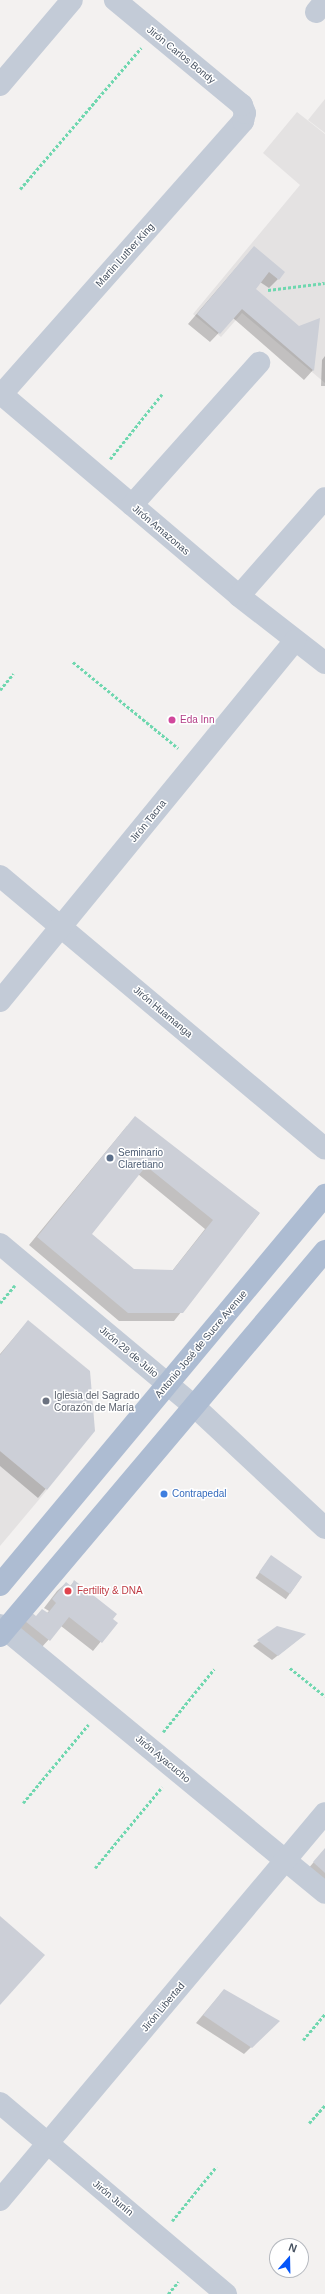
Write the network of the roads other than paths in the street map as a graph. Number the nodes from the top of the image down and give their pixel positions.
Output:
1 (72, 0) edge
2 (115, 0) edge
3 (0, 85) edge
4 (245, 113) joint
5 (259, 363) dead end
6 (0, 394) edge
7 (325, 498) edge
8 (132, 505) junction
9 (239, 596) junction
10 (295, 640) junction
11 (325, 663) edge
12 (0, 876) edge
13 (61, 927) junction
14 (0, 1001) edge
15 (325, 1148) edge
16 (325, 1195) edge
17 (1, 1245) edge
18 (325, 1250) edge
19 (168, 1384) junction
20 (194, 1406) junction
21 (325, 1528) edge
22 (0, 1586) edge
23 (2, 1630) edge
24 (325, 1812) edge
25 (285, 1860) junction
26 (325, 1894) edge
27 (0, 2103) edge
28 (49, 2143) junction
29 (0, 2200) edge
30 (226, 2294) edge

1 - 3 street
2 - 4 street, Jirón Carlos Bondy
4 - 6 street, Martin Luther King
5 - 8 street
6 - 8 street, Jirón Amazonas
7 - 9 street
8 - 9 street, Jirón Amazonas
9 - 10 street, Jirón Amazonas
10 - 11 street, Jirón Amazonas
10 - 13 street, Jirón Tacna
12 - 13 street, Jirón Huamanga
13 - 14 street, Jirón Tacna
13 - 15 street, Jirón Huamanga
16 - 19 main road, Antonio José de Sucre Avenue
17 - 19 street, Jirón 28 de Julio
18 - 20 main road
19 - 20 street, Jirón 28 de Julio
19 - 22 main road, Antonio José de Sucre Avenue
20 - 21 street, Jirón 28 de Julio
20 - 23 main road
23 - 25 street, Jirón Ayacucho
24 - 25 street, Jirón Libertad
25 - 26 street, Jirón Ayacucho
25 - 28 street, Jirón Libertad
27 - 28 street, Jirón Junín
28 - 29 street, Jirón Libertad
28 - 30 street, Jirón Junín

